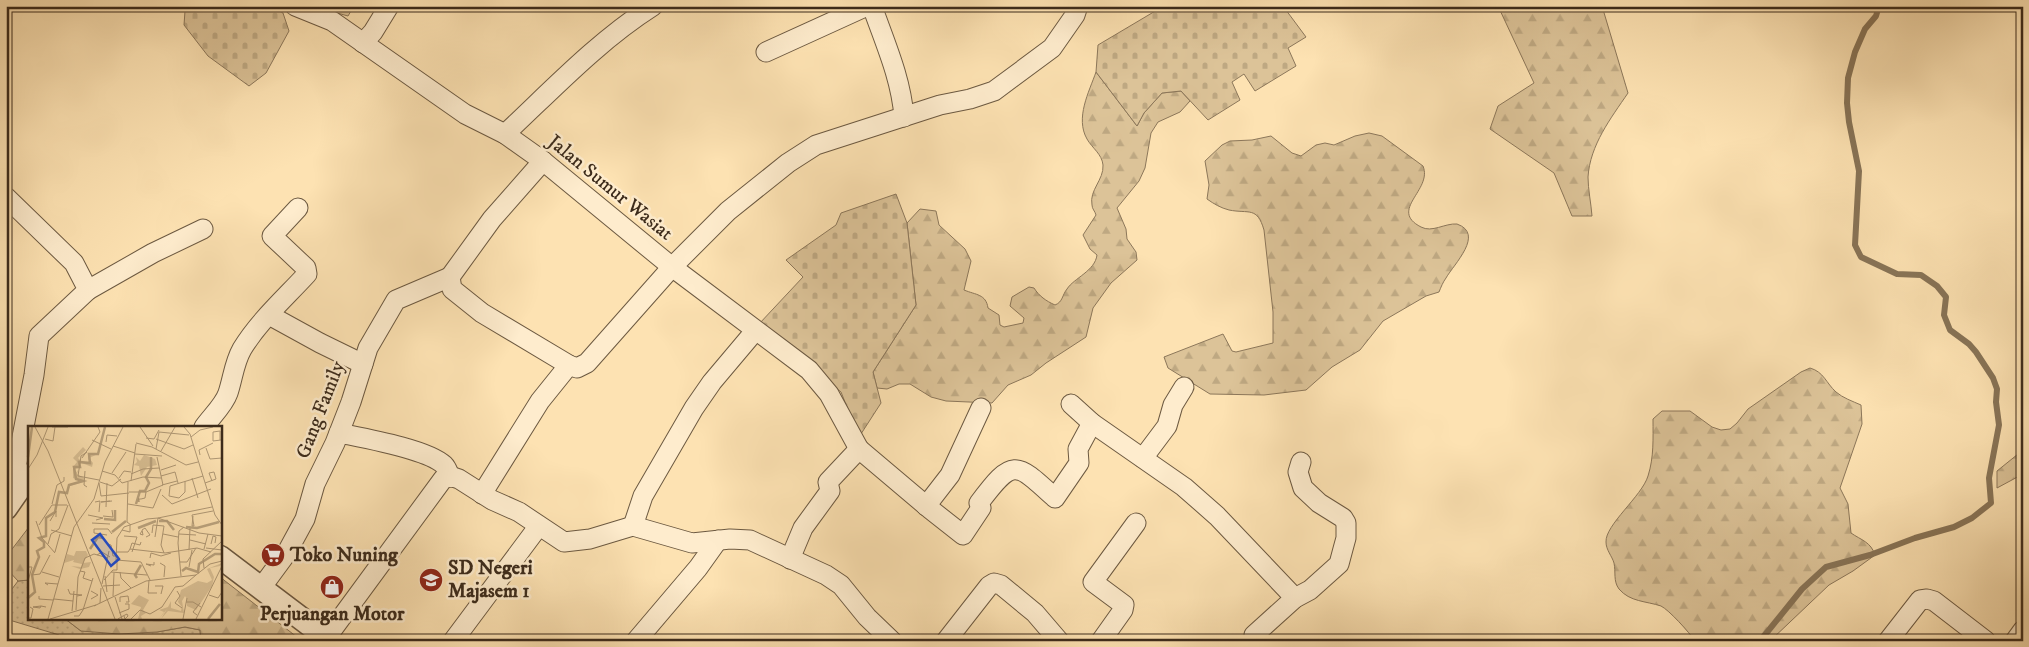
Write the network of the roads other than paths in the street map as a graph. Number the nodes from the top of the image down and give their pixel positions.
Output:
1 (296, 6) edge
2 (389, 6) edge
3 (653, 6) edge
4 (867, 6) edge
5 (872, 6) edge
6 (1078, 6) edge
7 (363, 43) junction
8 (766, 52) dead end
9 (904, 118) junction
10 (505, 134) junction
11 (542, 161) junction
12 (6, 197) edge
13 (298, 208) dead end
14 (204, 229) dead end
15 (672, 267) junction
16 (450, 277) junction
17 (88, 290) junction
18 (269, 314) junction
19 (755, 331) junction
20 (363, 364) junction
21 (569, 365) junction
22 (1184, 387) dead end
23 (1071, 404) dead end
24 (981, 408) dead end
25 (1092, 423) junction
26 (205, 426) edge
27 (339, 433) junction
28 (859, 449) junction
29 (1143, 458) junction
30 (1301, 462) dead end
31 (20, 473) edge
32 (450, 476) junction
33 (482, 494) junction
34 (926, 506) junction
35 (6, 508) edge
36 (1136, 523) dead end
37 (633, 526) junction
38 (538, 527) junction
39 (718, 540) junction
40 (692, 543) junction
41 (221, 558) edge
42 (790, 559) junction
43 (698, 568) junction
44 (261, 588) junction
45 (1295, 598) junction
46 (2023, 630) edge
47 (329, 639) edge
48 (452, 641) edge
49 (636, 641) edge
50 (892, 641) edge
51 (946, 641) edge
52 (1059, 641) edge
53 (1101, 641) edge
54 (1254, 641) edge
55 (1888, 641) edge
56 (1986, 641) edge
57 (2015, 641) edge

1 - 7 street, Jalan Sumur Wasiat
2 - 7 street
3 - 10 street
4 - 8 street
5 - 9 street
6 - 9 street
7 - 10 street, Jalan Sumur Wasiat
9 - 15 street
10 - 11 street, Jalan Sumur Wasiat
11 - 15 street, Jalan Sumur Wasiat
11 - 16 street
12 - 17 street
13 - 18 street
14 - 17 street
15 - 19 street, Jalan Sumur Wasiat
15 - 21 street
16 - 20 street, Gang Family
16 - 21 street
17 - 31 street
18 - 20 street
18 - 26 street
19 - 28 street, Jalan Sumur Wasiat
19 - 37 street
20 - 27 street, Gang Family
21 - 33 street
22 - 29 street
23 - 25 street
24 - 34 street
25 - 29 street
25 - 34 street
27 - 32 street
27 - 44 street, Gang Family
28 - 34 street
28 - 42 street
29 - 45 street
30 - 45 street
31 - 35 street
32 - 33 street
32 - 47 street
33 - 38 street
36 - 53 street
37 - 38 street
37 - 40 street
38 - 48 street
39 - 40 street
39 - 42 street
39 - 43 street
40 - 43 street
41 - 44 street
42 - 50 street
43 - 49 street
44 - 47 street
45 - 54 street
46 - 57 street
51 - 52 street
55 - 56 street

